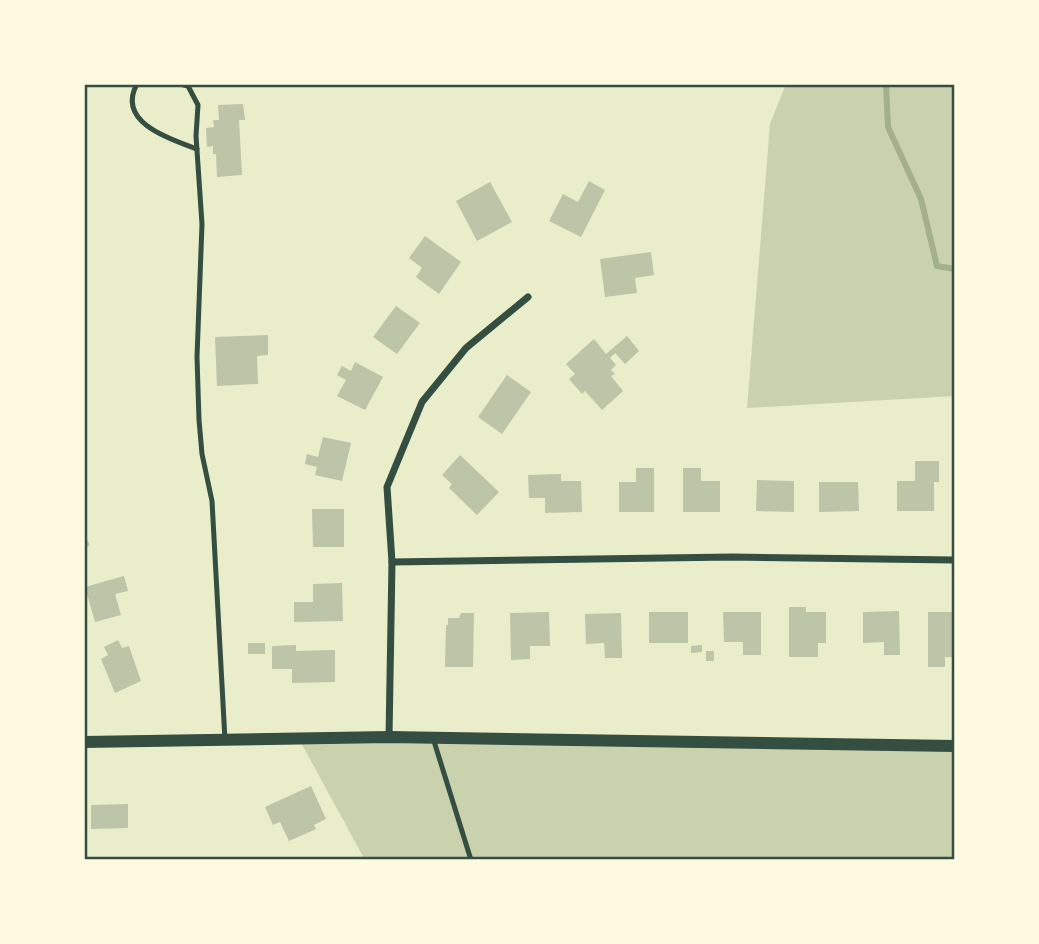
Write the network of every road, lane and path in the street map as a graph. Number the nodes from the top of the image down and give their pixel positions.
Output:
1 (137, 84) edge
2 (180, 84) edge
3 (197, 149) junction
4 (528, 297) dead end
5 (955, 561) edge
6 (392, 562) junction
7 (389, 737) junction
8 (433, 738) junction
9 (225, 740) junction
10 (84, 741) edge
11 (955, 746) edge
12 (471, 860) edge

1 - 3 lane
2 - 3 lane
3 - 9 lane
4 - 6 street
5 - 6 street
6 - 7 street
7 - 8 street
7 - 9 street
8 - 11 street
8 - 12 lane
9 - 10 street

